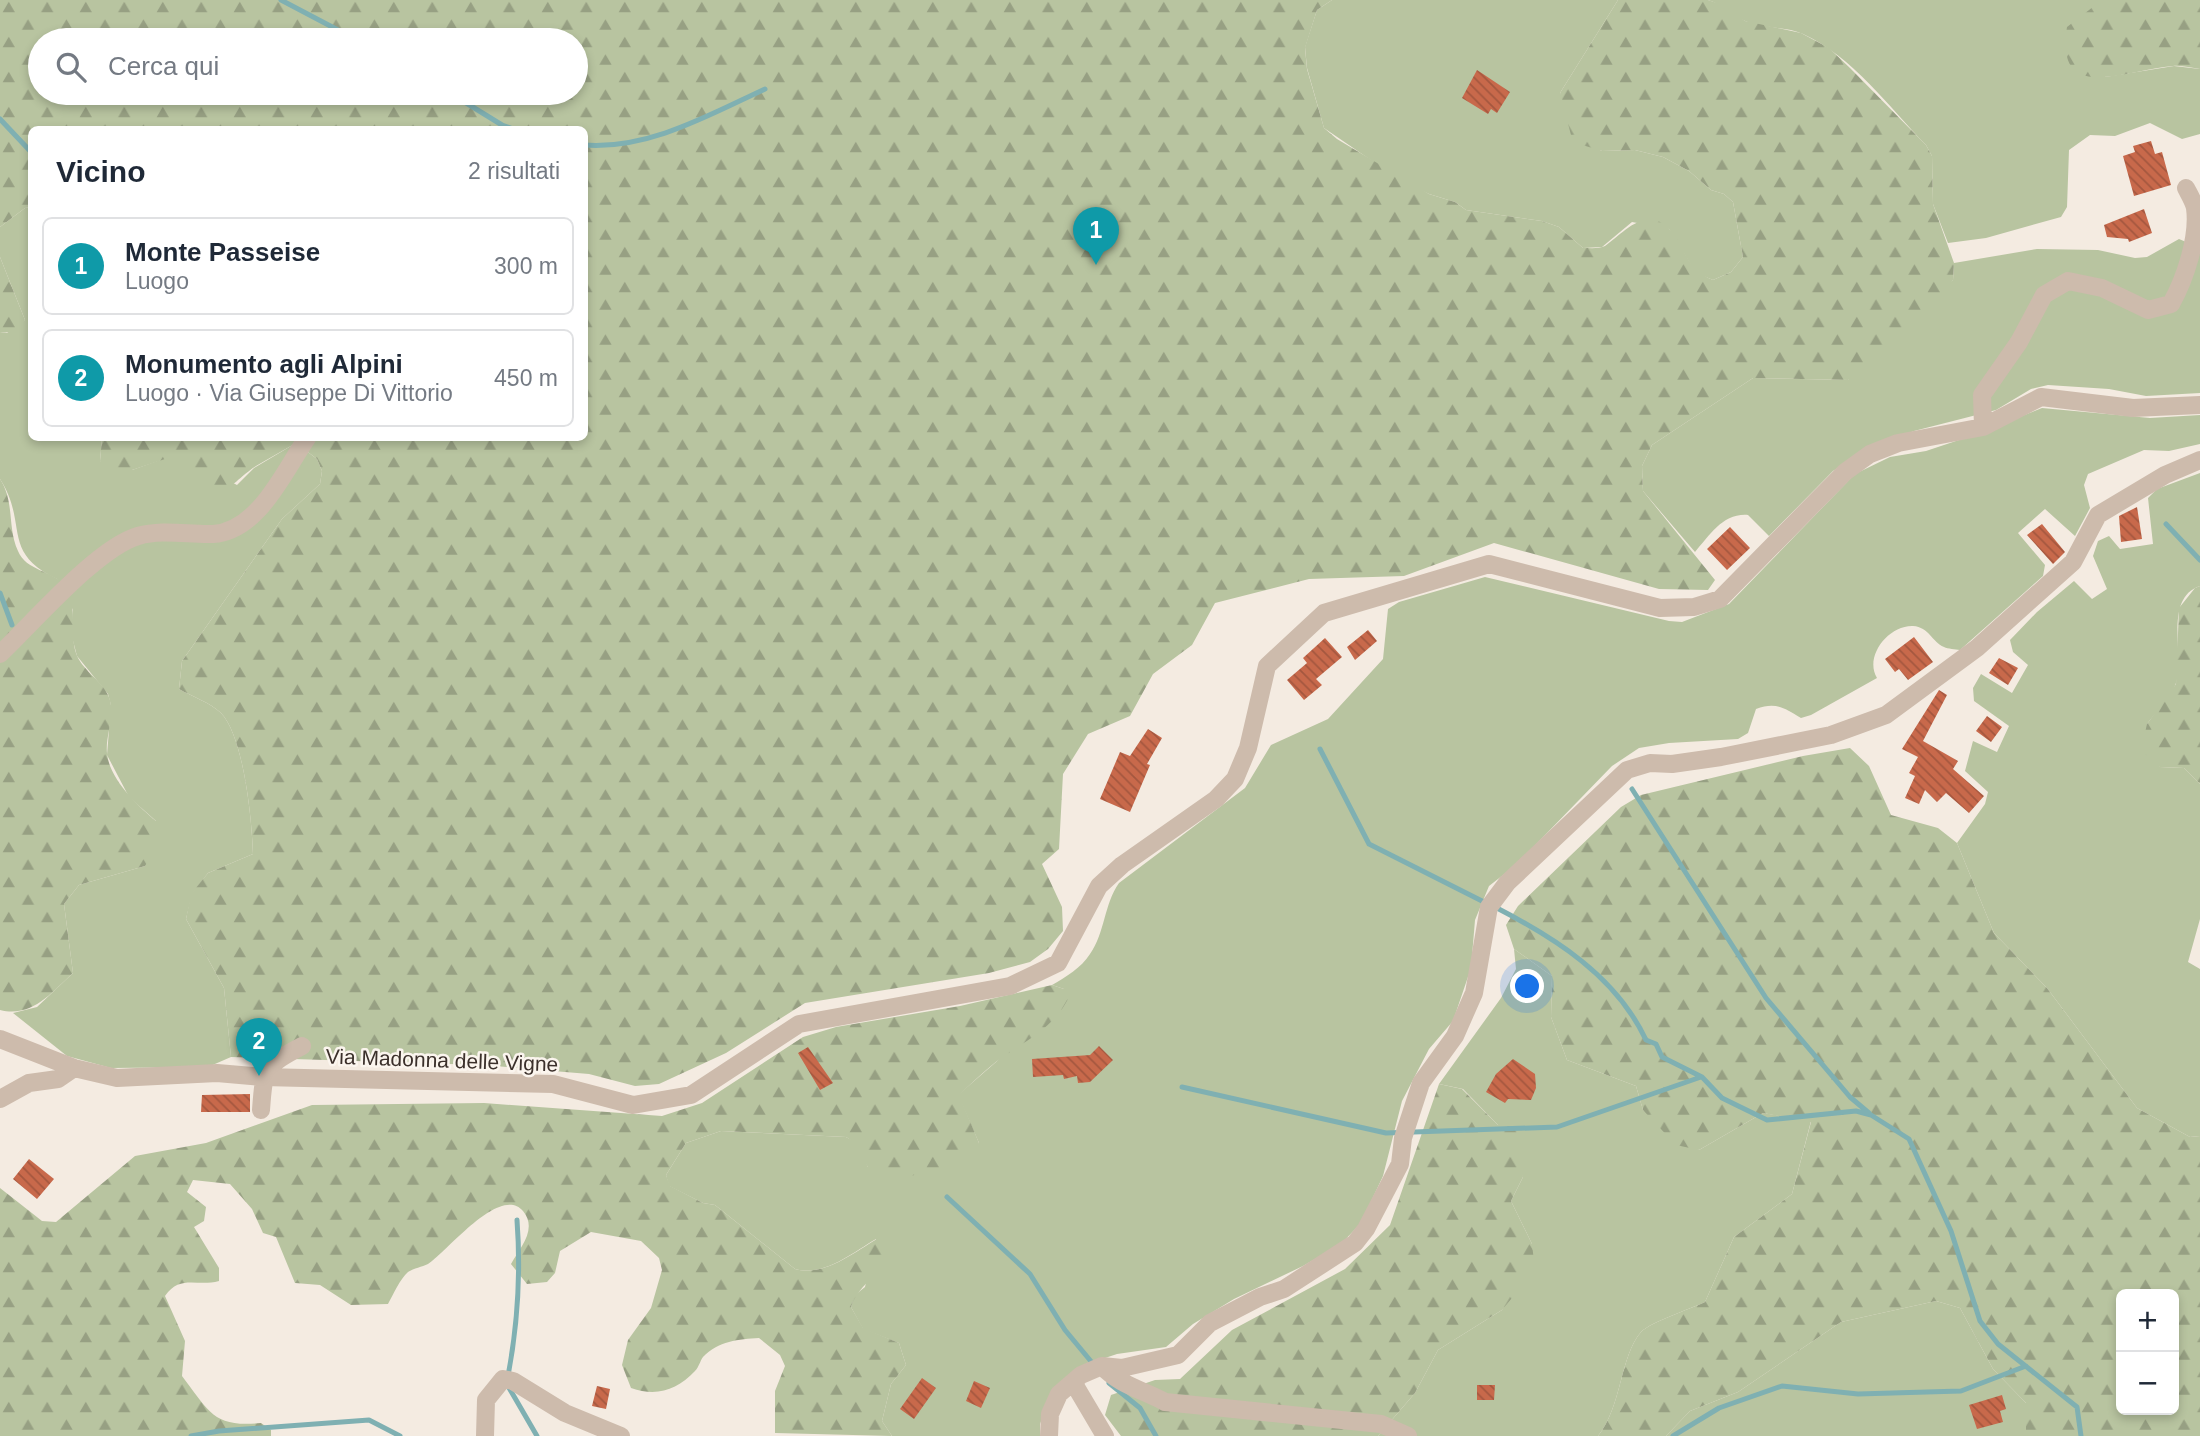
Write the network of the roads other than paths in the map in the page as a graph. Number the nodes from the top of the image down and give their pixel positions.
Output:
1 (2186, 188) dead end
2 (2200, 405) edge
3 (1983, 427) junction
4 (305, 441) edge
5 (2200, 460) edge
6 (0, 654) edge
7 (0, 1039) edge
8 (302, 1046) dead end
9 (74, 1068) junction
10 (263, 1077) junction
11 (0, 1098) edge
12 (261, 1110) dead end
13 (1102, 1366) junction
14 (1073, 1382) junction
15 (485, 1436) edge
16 (621, 1436) edge
17 (1049, 1436) edge
18 (1105, 1436) edge
19 (1408, 1436) edge

1 - 3 street
2 - 3 street, Via Madonna delle Vigne
3 - 10 street, Via Madonna delle Vigne
4 - 6 street
5 - 13 street
7 - 9 street, Via Madonna delle Vigne
8 - 10 street
9 - 10 street, Via Madonna delle Vigne
9 - 11 street
10 - 12 street
13 - 14 street
13 - 19 street
14 - 17 street
14 - 18 street
15 - 16 street

